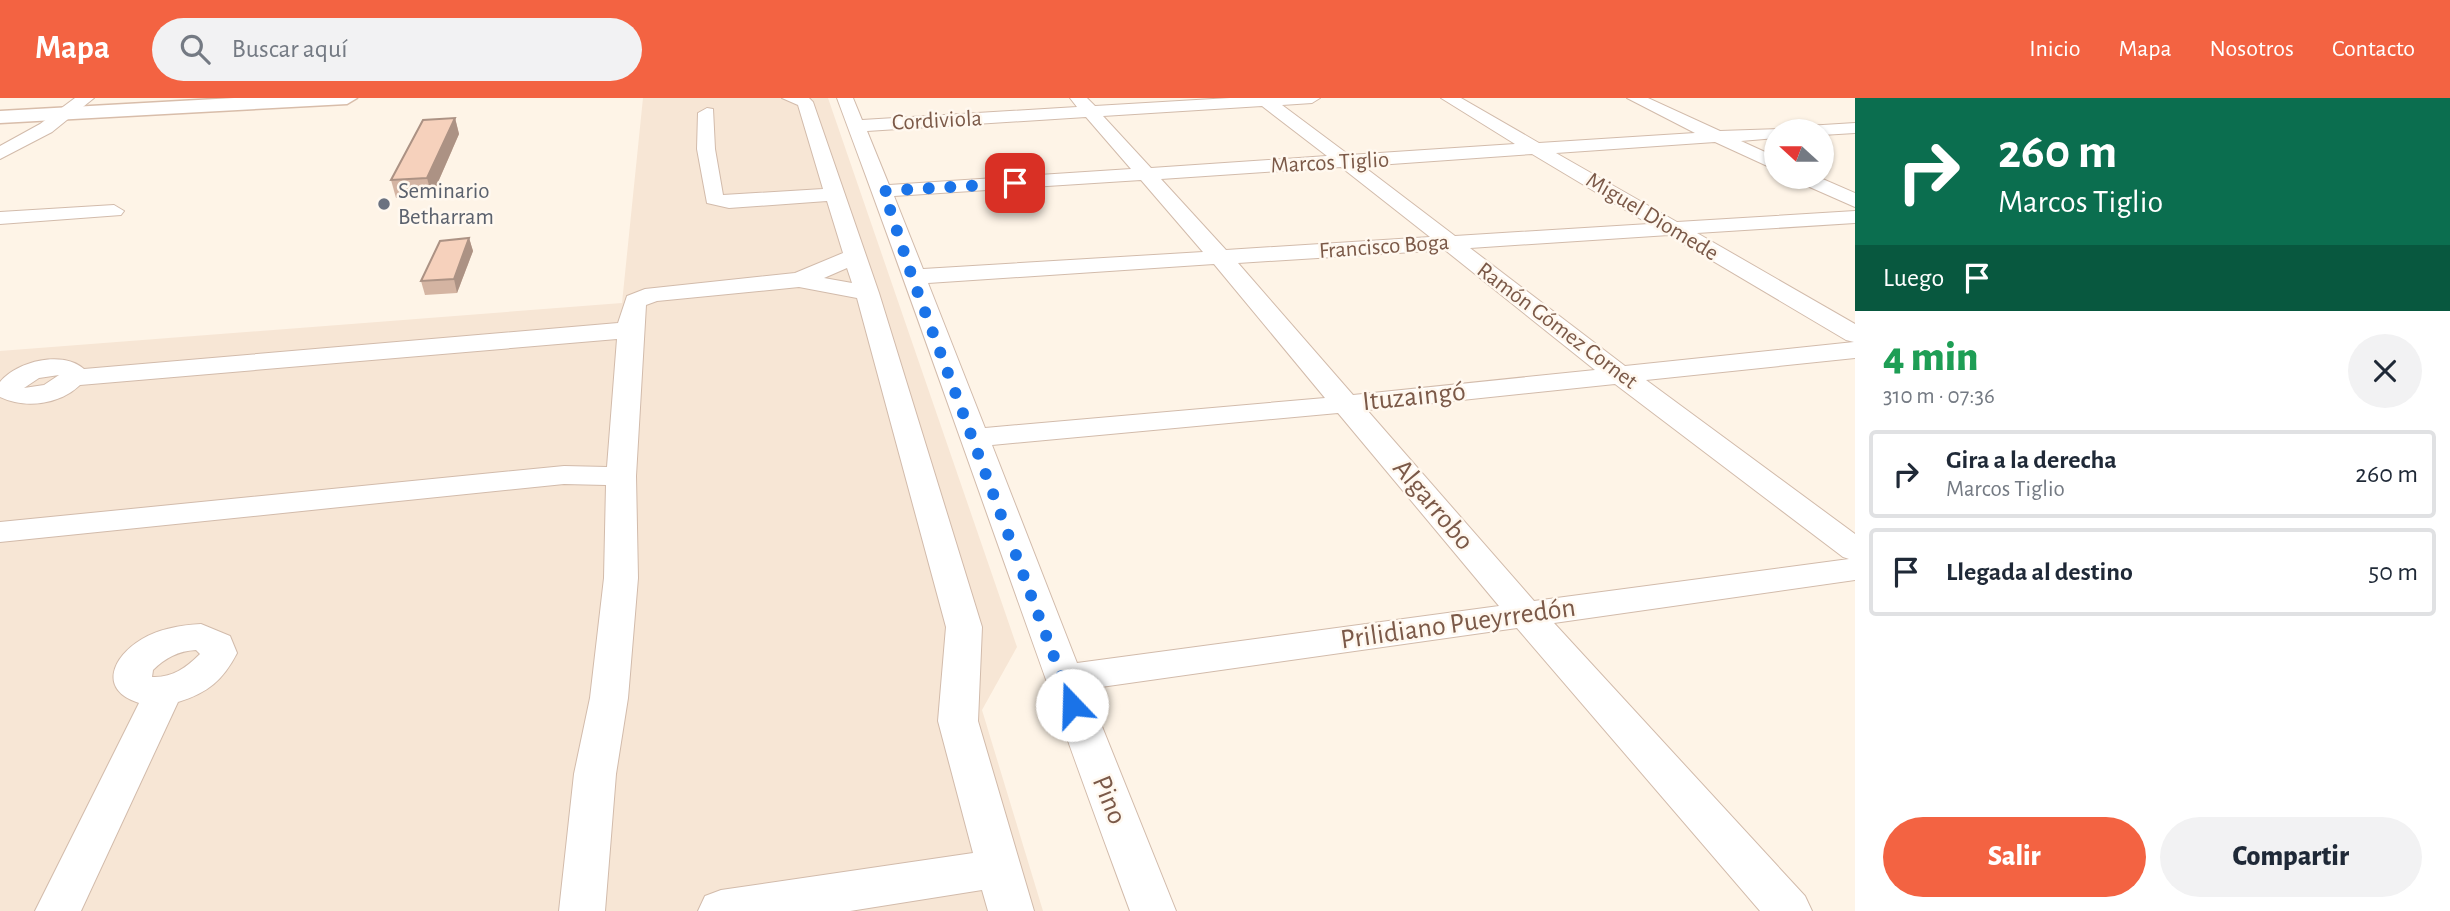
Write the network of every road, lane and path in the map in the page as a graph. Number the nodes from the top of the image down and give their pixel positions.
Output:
1 (86, 98) edge
2 (347, 98) edge
3 (790, 98) edge
4 (1312, 98) edge
5 (1449, 98) edge
6 (1635, 98) edge
7 (325, 99) edge
8 (1264, 99) edge
9 (1084, 105) edge
10 (706, 108) dead end
11 (850, 112) edge
12 (66, 114) junction
13 (0, 117) edge
14 (1855, 128) edge
15 (1834, 129) edge
16 (1764, 134) edge
17 (1718, 137) junction
18 (1540, 150) junction
19 (0, 153) edge
20 (1764, 158) edge
21 (1343, 162) junction
22 (1146, 174) junction
23 (1829, 189) edge
24 (884, 191) junction
25 (835, 194) junction
26 (1855, 201) edge
27 (114, 211) dead end
28 (1855, 217) edge
29 (0, 219) edge
30 (1672, 229) junction
31 (1449, 242) junction
32 (855, 256) junction
33 (1222, 258) junction
34 (912, 277) junction
35 (799, 280) junction
36 (867, 293) junction
37 (630, 330) junction
38 (1855, 335) edge
39 (1855, 350) edge
40 (1619, 375) junction
41 (72, 378) dead end
42 (1347, 404) junction
43 (973, 438) junction
44 (621, 475) junction
45 (0, 532) edge
46 (1855, 550) edge
47 (1855, 569) edge
48 (1526, 615) junction
49 (1062, 680) junction
50 (164, 691) dead end
51 (999, 868) junction
52 (58, 911) edge
53 (582, 911) edge
54 (721, 911) edge
55 (1011, 911) edge
56 (1153, 911) edge
57 (1789, 911) edge

1 - 12 street
2 - 7 street
3 - 25 street
4 - 8 street, Cordiviola
5 - 18 street, Miguel Diomede
6 - 17 street
7 - 12 street
8 - 9 street, Cordiviola
8 - 21 street, Ramón Gómez Cornet
9 - 11 street, Cordiviola
9 - 22 street, Algarrobo
10 - 25 street
11 - 24 street, Pino
12 - 13 street
12 - 19 street
14 - 15 street
16 - 17 street, Marcos Tiglio
17 - 18 street, Marcos Tiglio
17 - 20 street
18 - 21 street, Marcos Tiglio
18 - 30 street, Miguel Diomede
21 - 22 street, Marcos Tiglio
21 - 31 street, Ramón Gómez Cornet
22 - 24 street, Marcos Tiglio
22 - 33 street, Algarrobo
23 - 26 street
24 - 34 street, Pino
25 - 32 street
27 - 29 street
28 - 30 street, Francisco Boga
30 - 31 street, Francisco Boga
30 - 38 street, Miguel Diomede
31 - 33 street, Francisco Boga
31 - 40 street, Ramón Gómez Cornet
32 - 35 street
32 - 36 street
33 - 34 street, Francisco Boga
33 - 42 street, Algarrobo
34 - 43 street, Pino
35 - 36 street
35 - 37 street
36 - 51 street
37 - 41 street
37 - 44 street
39 - 40 street, Ituzaingó
40 - 42 street, Ituzaingó
40 - 46 street, Ramón Gómez Cornet
42 - 43 street, Ituzaingó
42 - 48 street, Algarrobo
43 - 49 street, Pino
44 - 45 street
44 - 53 street
47 - 48 street, Prilidiano Pueyrredón
48 - 49 street, Prilidiano Pueyrredón
48 - 57 street, Algarrobo
49 - 56 street, Pino
50 - 52 street
51 - 54 street
51 - 55 street

